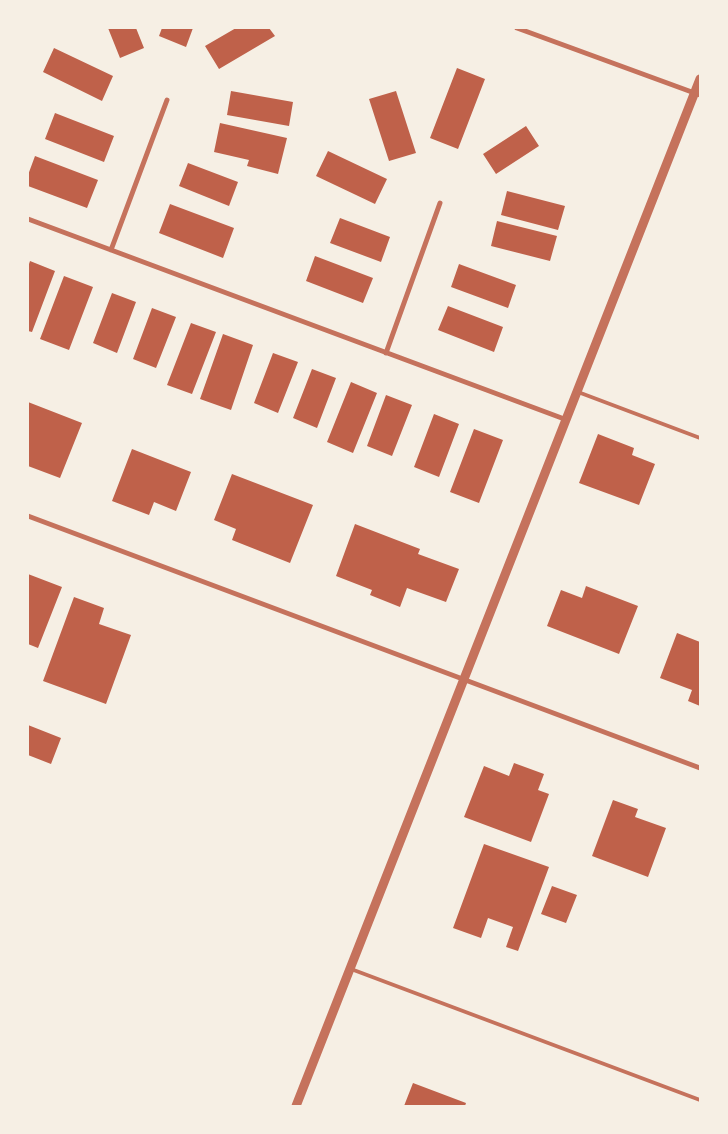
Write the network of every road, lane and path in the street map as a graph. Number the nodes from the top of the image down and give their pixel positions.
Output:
1 (517, 28) edge
2 (700, 79) edge
3 (698, 94) edge
4 (167, 100) dead end
5 (440, 203) dead end
6 (28, 218) edge
7 (111, 250) junction
8 (386, 353) junction
9 (578, 392) junction
10 (567, 420) junction
11 (700, 438) edge
12 (28, 516) edge
13 (463, 679) junction
14 (700, 768) edge
15 (351, 969) junction
16 (700, 1100) edge
17 (296, 1106) edge

1 - 3 street
2 - 3 street
3 - 9 street
4 - 7 street
5 - 8 street
6 - 7 street
7 - 8 street
8 - 10 street
9 - 10 street
9 - 11 lane
10 - 13 street
12 - 13 street
13 - 14 street
13 - 15 street
15 - 16 lane
15 - 17 street

